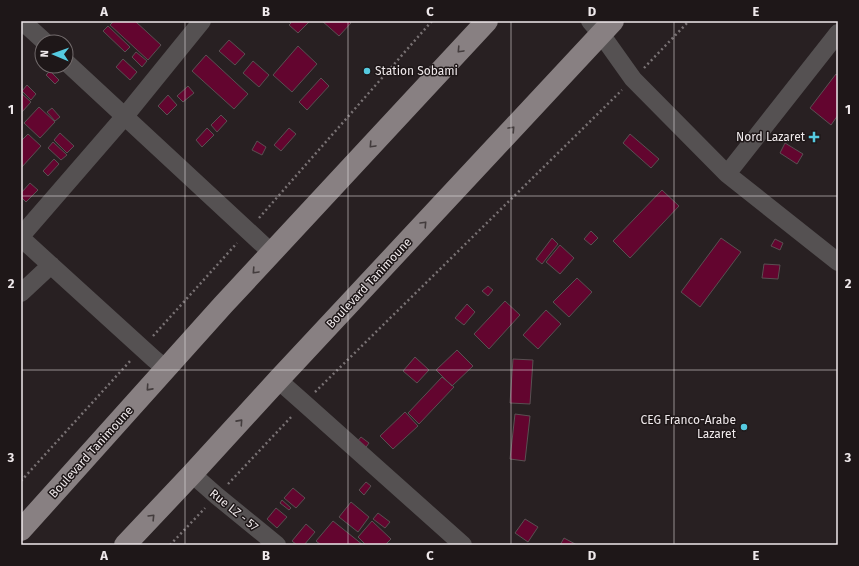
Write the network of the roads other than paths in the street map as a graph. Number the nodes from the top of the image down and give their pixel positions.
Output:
1 (202, 21) edge
2 (487, 21) edge
3 (23, 24) edge
4 (602, 25) edge
5 (838, 33) edge
6 (35, 34) edge
7 (74, 69) edge
8 (125, 116) junction
9 (727, 174) junction
10 (21, 237) edge
11 (272, 253) junction
12 (838, 262) edge
13 (51, 265) junction
14 (21, 293) edge
15 (166, 369) junction
16 (278, 380) junction
17 (192, 474) junction
18 (21, 530) edge
19 (125, 545) edge
20 (277, 545) edge
21 (463, 545) edge

1 - 8 street
2 -> 11 main road, Boulevard Tanimoune
3 - 6 street
4 - 9 street
16 -> 4 main road, Boulevard Tanimoune
5 - 9 street
7 - 8 street
8 - 10 street
8 - 11 street
9 - 12 street
10 - 13 street
11 -> 15 main road, Boulevard Tanimoune
13 - 14 street
13 - 15 street
15 -> 18 main road, Boulevard Tanimoune
17 -> 16 main road, Boulevard Tanimoune
16 - 21 street
19 -> 17 main road, Boulevard Tanimoune
17 - 20 street, Rue LZ - 57

